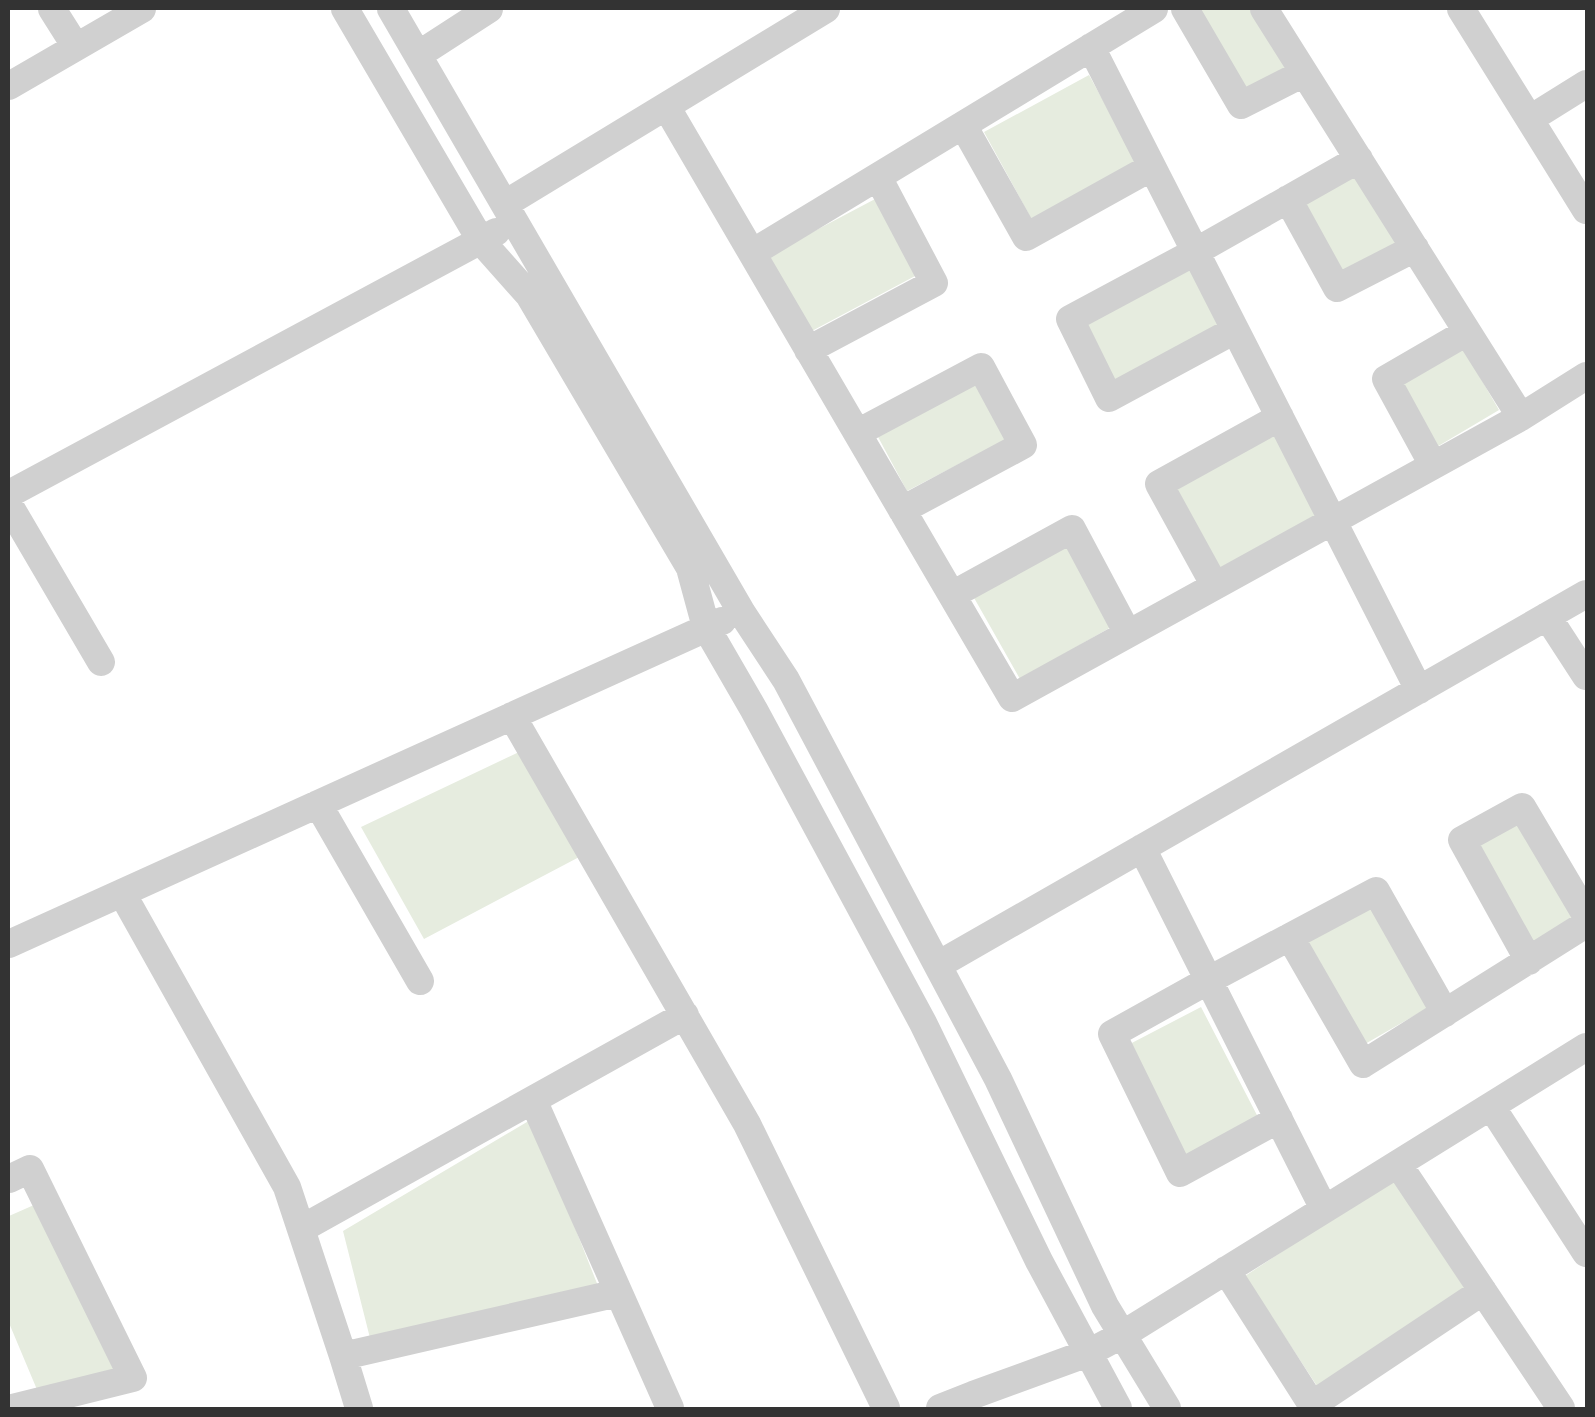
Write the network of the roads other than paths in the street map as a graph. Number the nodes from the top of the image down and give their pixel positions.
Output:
1 (52, 9) edge
2 (142, 9) edge
3 (345, 9) edge
4 (391, 9) edge
5 (489, 9) edge
6 (826, 9) edge
7 (1154, 9) edge
8 (1185, 9) edge
9 (1264, 9) edge
10 (1461, 9) edge
11 (76, 47) junction
12 (1091, 47) junction
13 (418, 55) junction
14 (1304, 73) junction
15 (1586, 84) edge
16 (9, 86) edge
17 (666, 106) junction
18 (1530, 119) junction
19 (963, 125) junction
20 (1359, 159) junction
21 (1152, 167) junction
22 (878, 176) junction
23 (1288, 199) junction
24 (1586, 210) edge
25 (510, 212) junction
26 (480, 241) junction
27 (1415, 248) junction
28 (1196, 252) junction
29 (752, 253) junction
30 (1235, 330) junction
31 (1467, 332) junction
32 (808, 350) junction
33 (1586, 376) edge
34 (1280, 417) junction
35 (1521, 417) junction
36 (858, 433) junction
37 (1434, 465) junction
38 (9, 494) edge
39 (9, 505) edge
40 (902, 510) junction
41 (1333, 521) junction
42 (1215, 586) junction
43 (1586, 594) edge
44 (952, 595) junction
45 (742, 613) junction
46 (1547, 616) junction
47 (706, 627) junction
48 (1128, 634) junction
49 (102, 662) dead end
50 (1586, 676) edge
51 (1419, 690) junction
52 (512, 716) junction
53 (318, 804) junction
54 (1142, 848) junction
55 (122, 893) junction
56 (1586, 915) edge
57 (1586, 924) edge
58 (1290, 937) junction
59 (9, 944) edge
60 (1529, 960) junction
61 (938, 965) junction
62 (1209, 980) junction
63 (420, 981) dead end
64 (1445, 1013) junction
65 (685, 1015) junction
66 (1583, 1055) edge
67 (533, 1100) junction
68 (1490, 1106) junction
69 (1279, 1119) junction
70 (1398, 1164) junction
71 (9, 1179) edge
72 (1324, 1209) junction
73 (301, 1229) junction
74 (1586, 1254) edge
75 (1226, 1270) junction
76 (1483, 1291) junction
77 (618, 1293) junction
78 (1122, 1335) junction
79 (1088, 1353) junction
80 (343, 1356) junction
81 (1313, 1406) edge
82 (10, 1407) edge
83 (359, 1408) edge
84 (670, 1408) edge
85 (886, 1408) edge
86 (940, 1408) edge
87 (1118, 1408) edge
88 (1167, 1408) edge
89 (1561, 1408) edge

1 - 11 street
2 - 11 street
3 - 26 street
4 - 13 street
5 - 13 street
6 - 17 street
7 - 12 street
8 - 14 street
9 - 14 street
10 - 18 street
11 - 16 street
12 - 19 street
12 - 21 street
13 - 25 street
14 - 20 street
15 - 18 street
17 - 25 street
17 - 29 street
18 - 24 street
19 - 21 street
19 - 22 street
20 - 23 street
20 - 27 street
21 - 28 street
22 - 29 street
22 - 32 street
23 - 27 street
23 - 28 street
25 - 26 street
25 - 45 street
26 - 38 street
26 - 47 street
27 - 31 street
28 - 30 street
28 - 30 street
29 - 32 street
30 - 34 street
31 - 35 street
31 - 37 street
32 - 36 street
33 - 35 street
34 - 41 street
34 - 42 street
35 - 37 street
36 - 40 street
36 - 40 street
37 - 41 street
39 - 49 street
40 - 44 street
41 - 42 street
41 - 51 street
42 - 48 street
43 - 46 street
44 - 48 street
44 - 48 street
45 - 47 street
45 - 61 street
46 - 50 street
46 - 51 street
47 - 52 street
47 - 79 street
51 - 54 street
52 - 53 street
52 - 65 street
53 - 55 street
53 - 63 street
54 - 61 street
54 - 62 street
55 - 59 street
55 - 73 street
56 - 60 street
57 - 60 street
58 - 62 street
58 - 64 street
58 - 64 street
60 - 64 street
61 - 78 street
62 - 69 street
62 - 69 street
65 - 67 street
65 - 85 street
66 - 68 street
67 - 73 street
67 - 77 street
68 - 70 street
68 - 74 street
69 - 72 street
70 - 72 street
70 - 76 street
71 - 82 street
72 - 75 street
73 - 80 street
75 - 78 street
75 - 81 street
76 - 81 street
76 - 89 street
77 - 80 street
77 - 84 street
78 - 79 street
78 - 88 street
79 - 86 street
79 - 87 street
80 - 83 street

